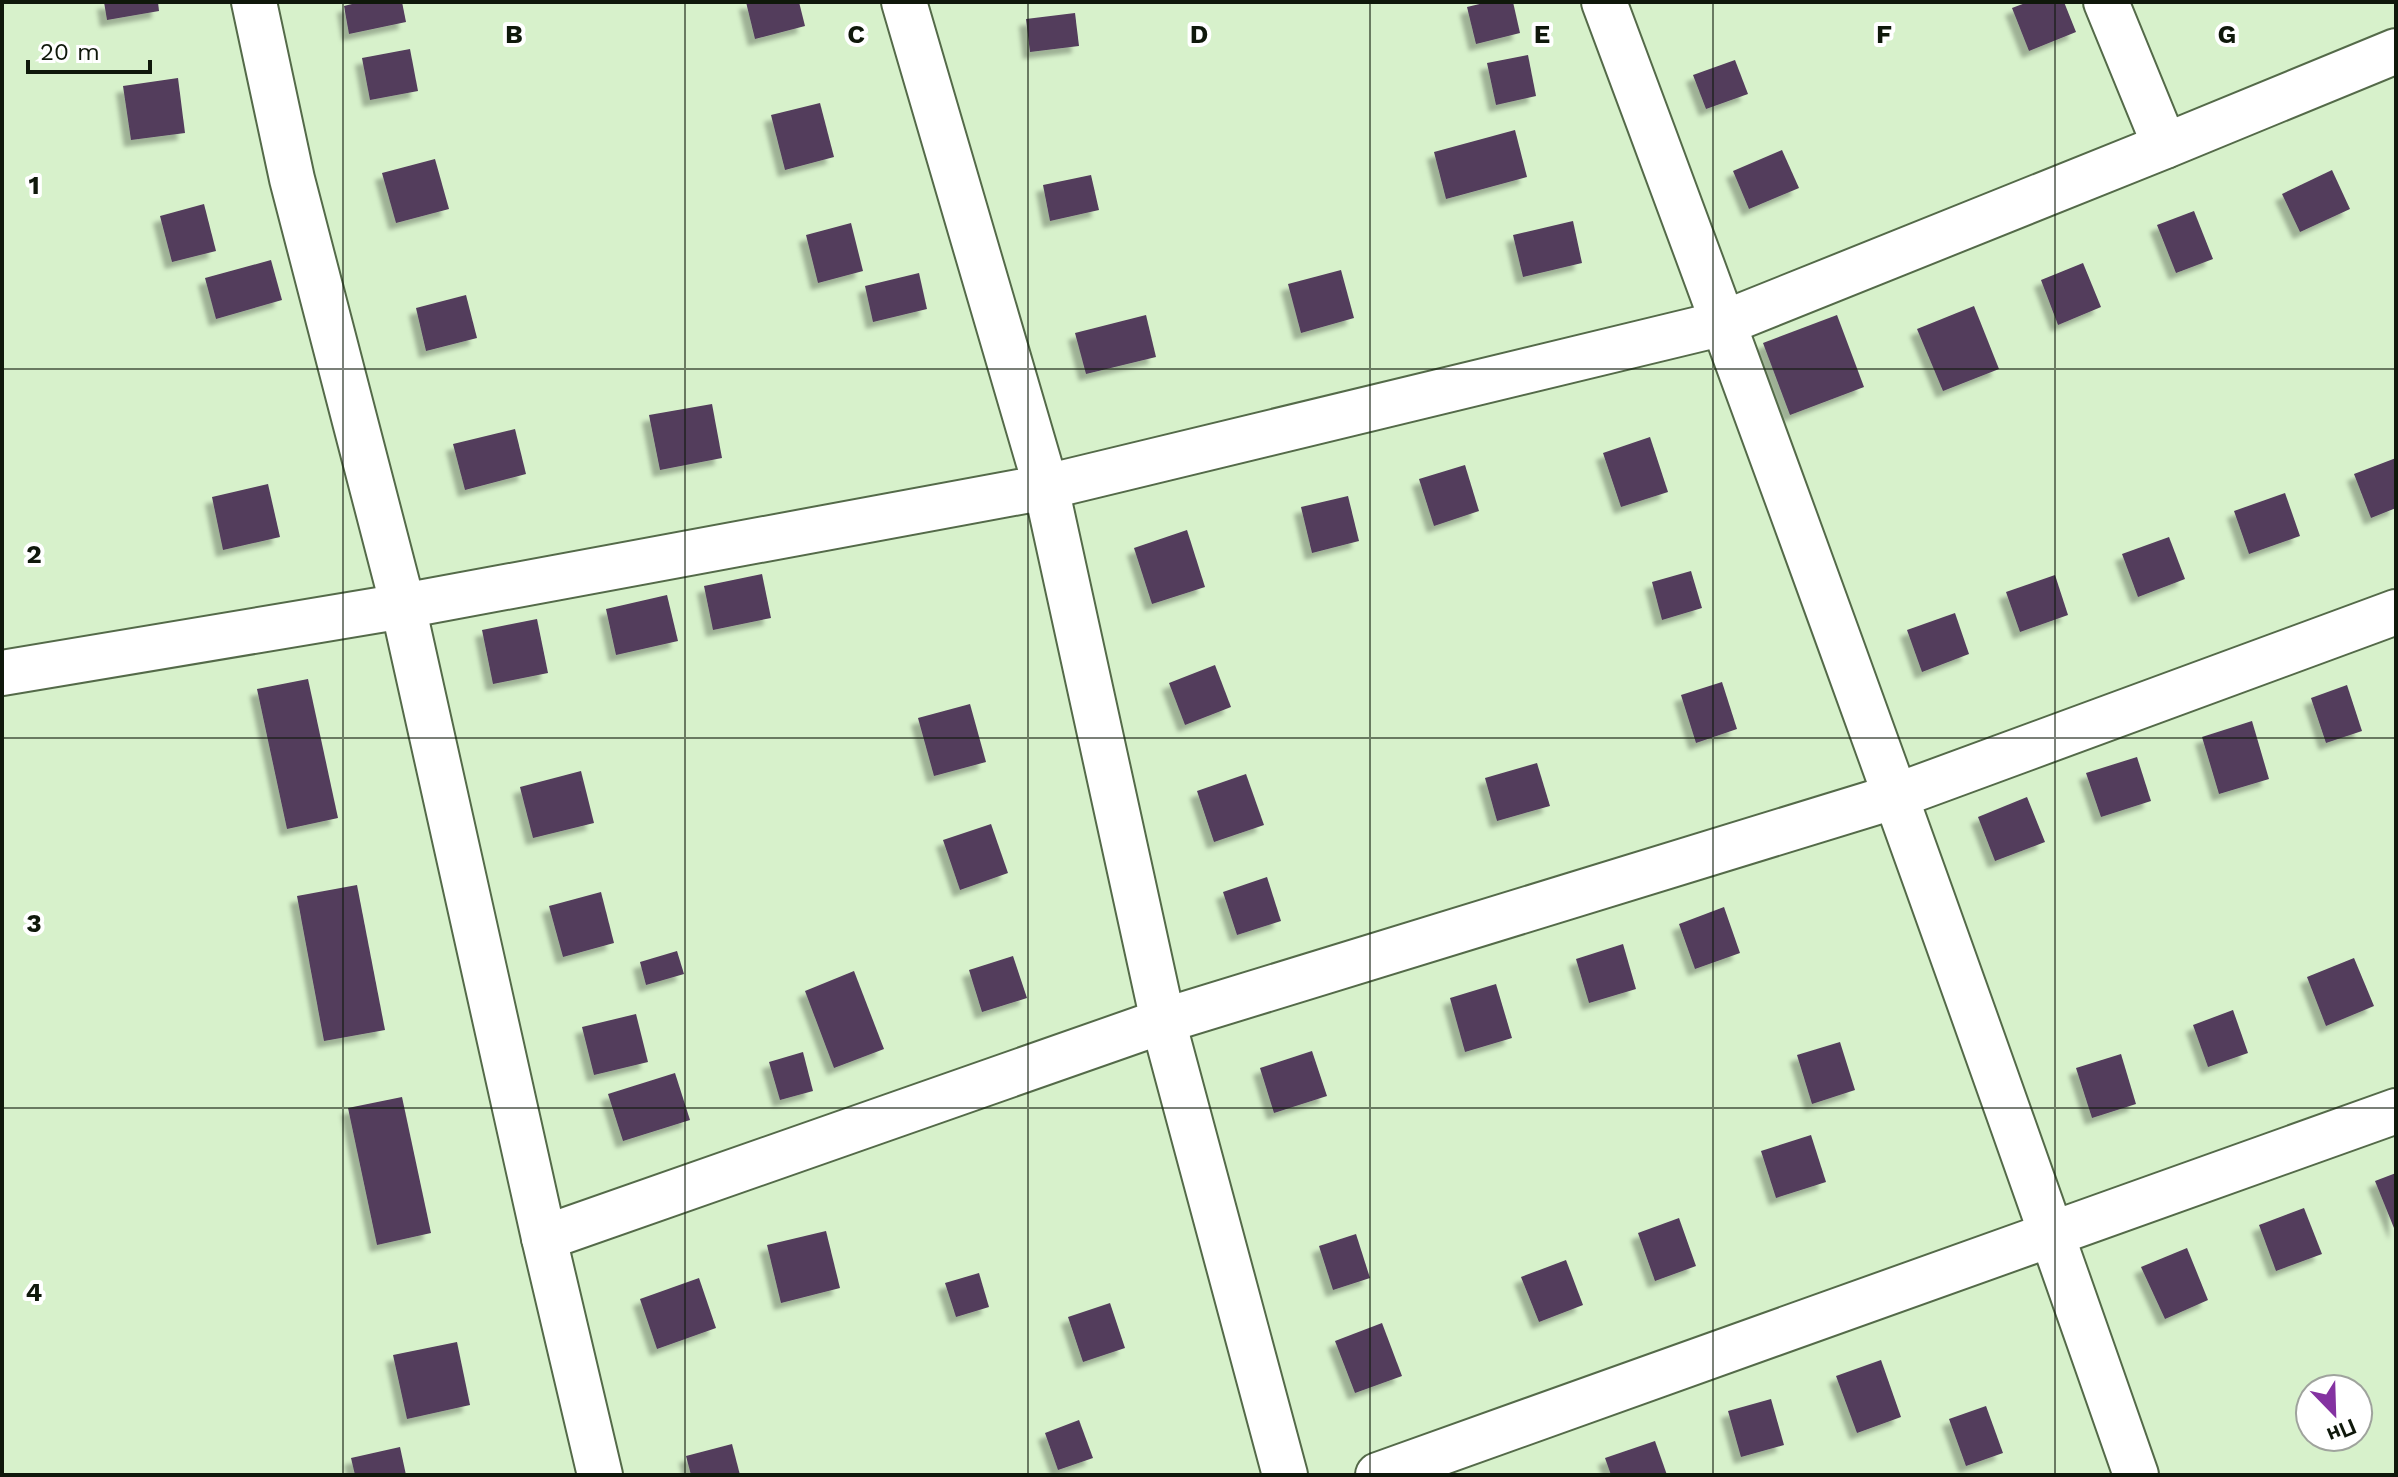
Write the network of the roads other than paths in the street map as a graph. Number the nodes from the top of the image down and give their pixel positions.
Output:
1 (254, 2) edge
2 (904, 2) edge
3 (1604, 2) edge
4 (2106, 2) edge
5 (2396, 51) edge
6 (2165, 146) junction
7 (1724, 323) junction
8 (1046, 487) junction
9 (403, 606) junction
10 (2396, 612) edge
11 (2, 673) edge
12 (1896, 796) junction
13 (1163, 1021) junction
14 (2396, 1111) edge
15 (2051, 1233) junction
16 (544, 1238) junction
17 (600, 1475) edge
18 (1285, 1475) edge
19 (1378, 1475) edge
20 (2136, 1475) edge

1 - 9 street
2 - 8 street
3 - 7 street
4 - 6 street
5 - 6 street
6 - 7 street
7 - 8 street
7 - 12 street
8 - 9 street
8 - 13 street
9 - 11 street
9 - 16 street
10 - 12 street
12 - 13 street
12 - 15 street
13 - 16 street
13 - 18 street
14 - 15 street
15 - 19 street
15 - 20 street
16 - 17 street

